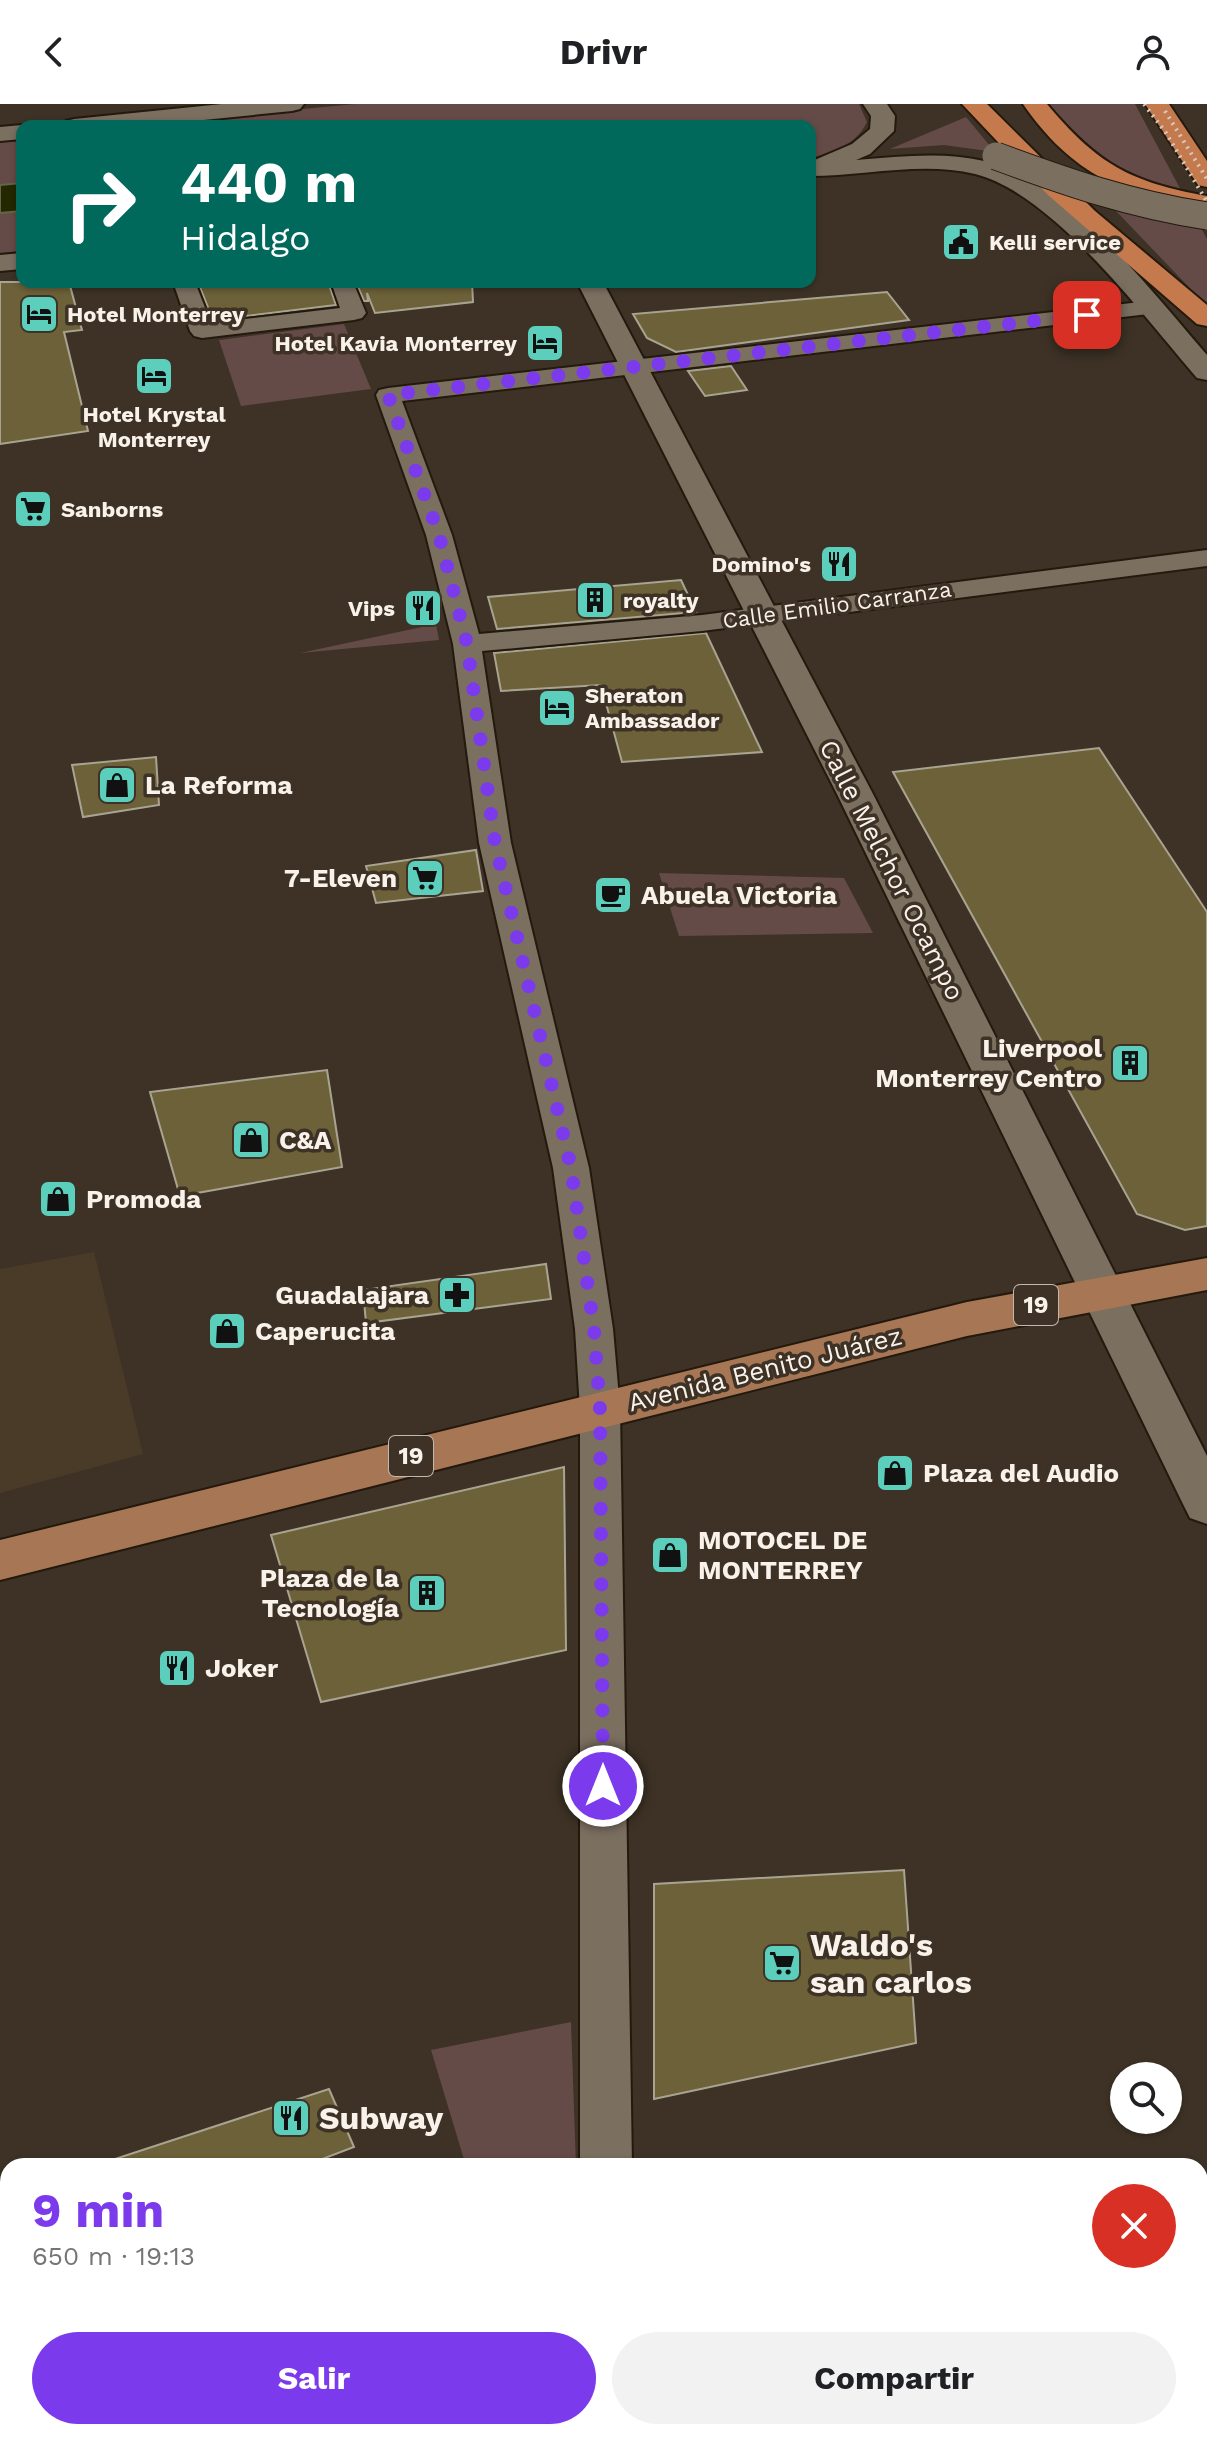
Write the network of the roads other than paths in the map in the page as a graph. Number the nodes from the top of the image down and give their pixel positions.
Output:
1 (292, 104) edge
2 (875, 104) edge
3 (974, 104) edge
4 (1011, 104) edge
5 (1157, 104) edge
6 (1041, 112) edge
7 (133, 120) edge
8 (816, 166) edge
9 (816, 167) edge
10 (816, 167) edge
11 (1207, 180) edge
12 (1207, 204) edge
13 (1207, 216) edge
14 (186, 288) edge
15 (344, 288) edge
16 (593, 288) edge
17 (1149, 308) junction
18 (1207, 318) edge
19 (635, 366) junction
20 (1207, 372) edge
21 (1207, 558) edge
22 (764, 615) junction
23 (467, 644) junction
24 (1207, 1274) edge
25 (1104, 1292) junction
26 (600, 1409) junction
27 (1207, 1504) edge
28 (0, 1560) edge
29 (606, 2158) edge

1 - 7 street
2 - 8 street
3 - 18 highway
4 - 18 highway
5 - 11 highway
6 - 12 highway
9 - 13 street, bridge
10 - 17 street
14 - 15 street
16 - 19 street, Calle Melchor Ocampo
17 - 19 street
17 - 20 street
19 - 22 street, Calle Melchor Ocampo
19 - 23 street
21 - 22 street, Calle Emilio Carranza
22 - 23 street, Calle Emilio Carranza
22 - 25 street, Calle Melchor Ocampo
23 - 26 street
24 - 25 main road, Avenida Benito Juárez / 19
25 - 26 main road, Avenida Benito Juárez / 19
25 - 27 street, Calle Melchor Ocampo
26 - 28 main road, Avenida Benito Juárez / 19
26 - 29 street

